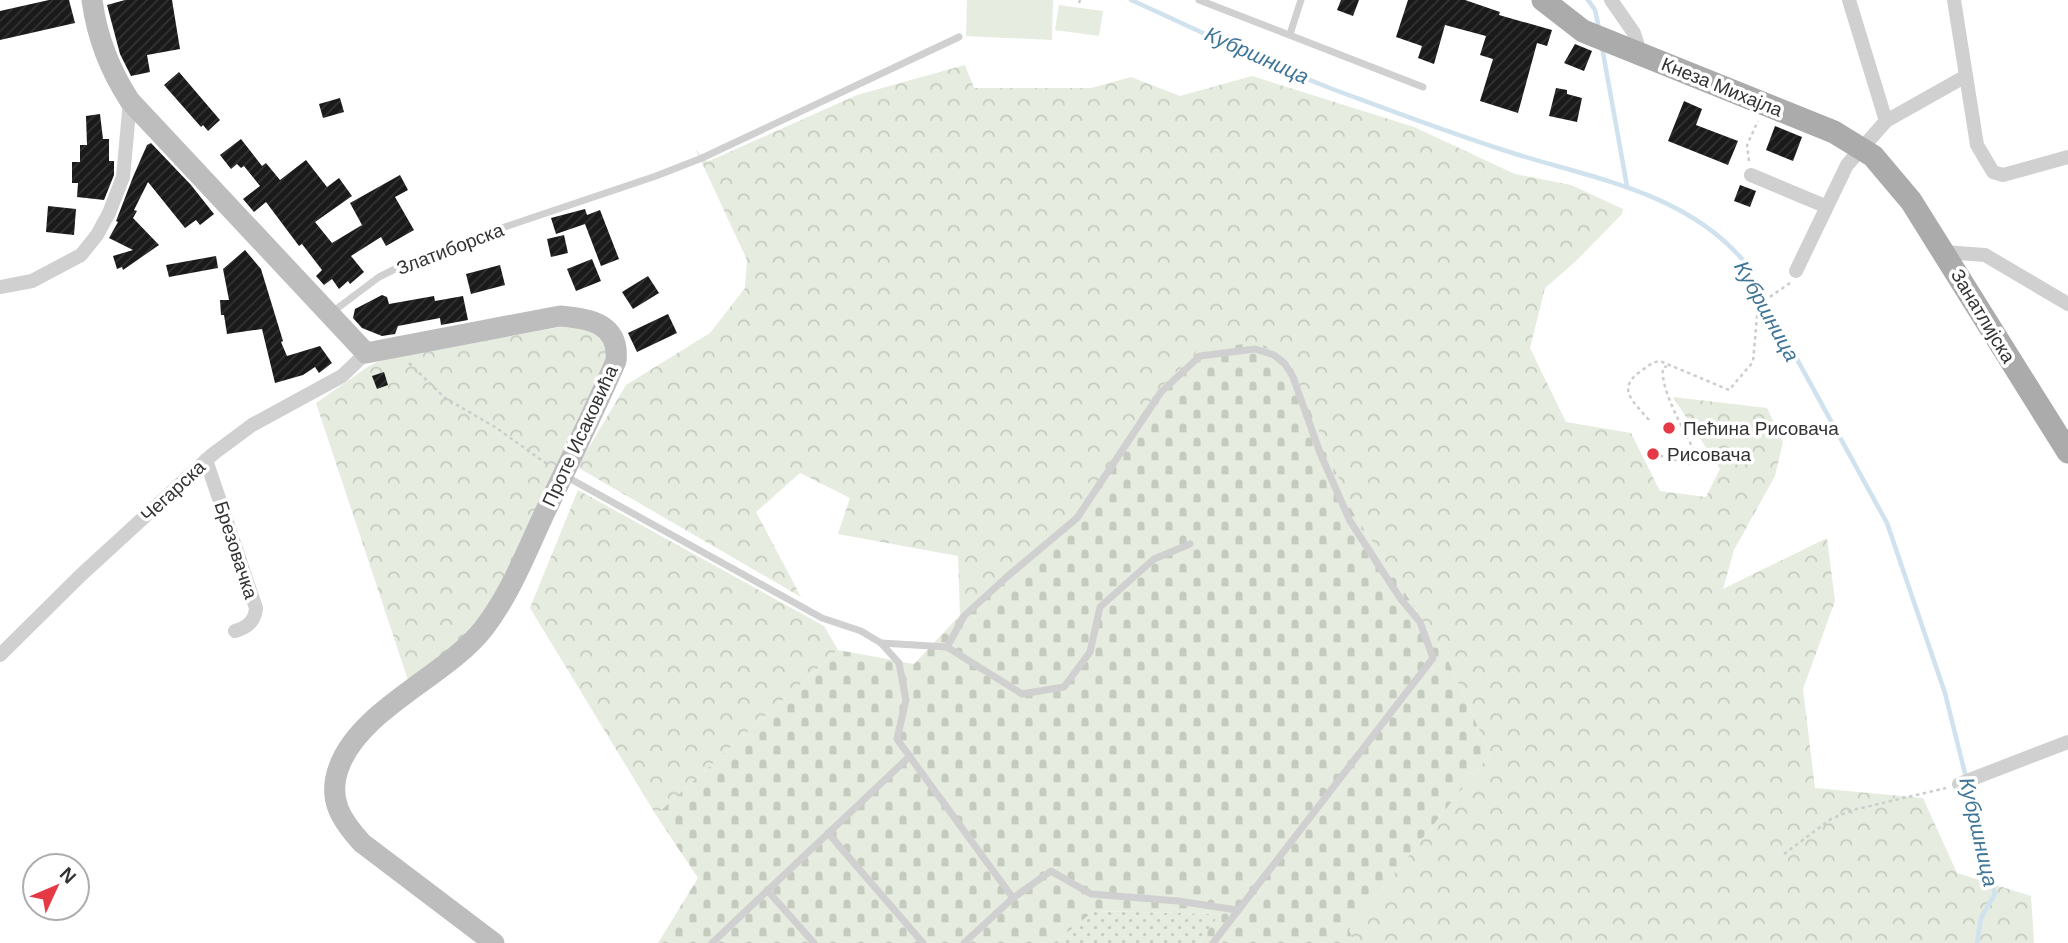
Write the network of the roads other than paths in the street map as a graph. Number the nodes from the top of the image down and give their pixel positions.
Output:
1 (92, 0) edge
2 (1199, 0) edge
3 (1301, 0) edge
4 (1543, 0) edge
5 (1611, 0) edge
6 (1849, 0) edge
7 (1954, 0) edge
8 (1290, 34) junction
9 (959, 37) dead end
10 (1632, 52) junction
11 (1966, 76) junction
12 (1423, 87) dead end
13 (130, 101) junction
14 (1886, 121) junction
15 (1862, 148) junction
16 (2068, 157) edge
17 (1751, 175) road end
18 (1896, 181) joint
19 (1825, 206) junction
20 (1944, 252) junction
21 (1796, 271) dead end
22 (0, 287) edge
23 (2068, 304) edge
24 (330, 314) junction
25 (366, 353) junction
26 (2068, 452) edge
27 (206, 460) junction
28 (563, 475) junction
29 (1190, 544) dead end
30 (235, 631) dead end
31 (881, 643) junction
32 (947, 647) junction
33 (0, 655) edge
34 (2068, 742) edge
35 (909, 757) junction
36 (1959, 785) road end
37 (828, 833) junction
38 (768, 890) junction
39 (1013, 898) junction
40 (1237, 910) junction
41 (494, 943) edge
42 (712, 943) edge
43 (814, 943) edge
44 (923, 943) edge
45 (964, 943) edge
46 (1213, 943) edge

1 - 13 street
2 - 8 lane
3 - 8 lane
4 - 10 main road, Кнеза Михајла
5 - 10 street
6 - 14 street
7 - 11 street
8 - 12 lane
9 - 24 lane, Златиборска
10 - 15 main road, Кнеза Михајла
11 - 14 street
11 - 16 street
13 - 22 street
13 - 24 street
14 - 15 street
15 - 18 main road, Кнеза Михајла
15 - 19 street
17 - 19 street
18 - 20 main road, Занатлијска
19 - 21 street
20 - 23 street
20 - 26 main road, Занатлијска
24 - 25 street
25 - 27 street, Чегарска
25 - 28 street, Проте Исаковића
27 - 30 street, Брезовачка
27 - 33 street, Чегарска
28 - 31 lane
28 - 41 street, Проте Исаковића
29 - 32 lane
31 - 32 lane
31 - 35 lane
32 - 40 lane
34 - 36 street
35 - 37 lane
35 - 39 lane
37 - 38 lane
37 - 44 lane
38 - 42 lane
38 - 43 lane
39 - 40 lane
39 - 45 lane
40 - 46 lane

